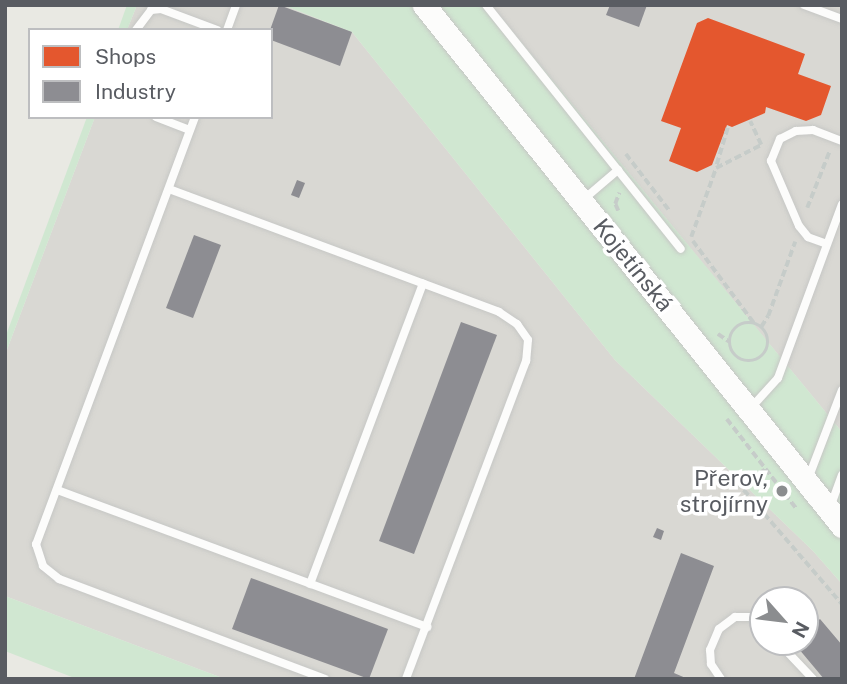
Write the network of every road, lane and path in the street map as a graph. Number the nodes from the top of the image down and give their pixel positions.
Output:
1 (236, 5) edge
2 (424, 5) edge
3 (486, 5) edge
4 (804, 5) edge
5 (842, 19) edge
6 (138, 28) edge
7 (212, 28) edge
8 (228, 28) edge
9 (161, 119) edge
10 (193, 119) edge
11 (750, 121) dead end
12 (729, 128) dead end
13 (190, 130) junction
14 (842, 141) edge
15 (716, 168) junction
16 (618, 170) junction
17 (169, 189) junction
18 (582, 201) junction
19 (841, 207) edge
20 (691, 237) dead end
21 (827, 244) junction
22 (681, 249) dead end
23 (423, 284) junction
24 (743, 360) junction
25 (741, 365) dead end
26 (842, 390) edge
27 (749, 410) junction
28 (737, 435) dead end
29 (765, 470) junction
30 (842, 475) edge
31 (807, 482) junction
32 (57, 490) junction
33 (796, 509) dead end
34 (835, 518) edge
35 (310, 584) junction
36 (842, 604) edge
37 (749, 617) edge
38 (427, 627) junction
39 (791, 656) edge
40 (325, 679) edge
41 (406, 679) edge
42 (721, 679) edge
43 (813, 679) edge

1 - 8 lane
2 - 18 main road, Kojetínská
3 - 16 lane
4 - 5 lane
6 - 7 lane
9 - 13 lane
10 - 13 lane
11 - 15 path
12 - 15 path
13 - 17 lane
14 - 21 lane
15 - 20 path
16 - 18 lane
16 - 22 lane
17 - 23 lane
17 - 32 lane
18 - 27 main road, Kojetínská
19 - 21 lane
21 - 27 lane
23 - 35 lane
23 - 38 lane
24 - 24 path
24 - 25 path
26 - 31 lane
27 - 31 main road, Kojetínská
28 - 29 path
29 - 33 path
29 - 36 path
30 - 34 lane
31 - 34 main road, Kojetínská
32 - 35 lane
32 - 40 lane
35 - 38 lane
37 - 42 lane
38 - 41 lane
39 - 43 lane

